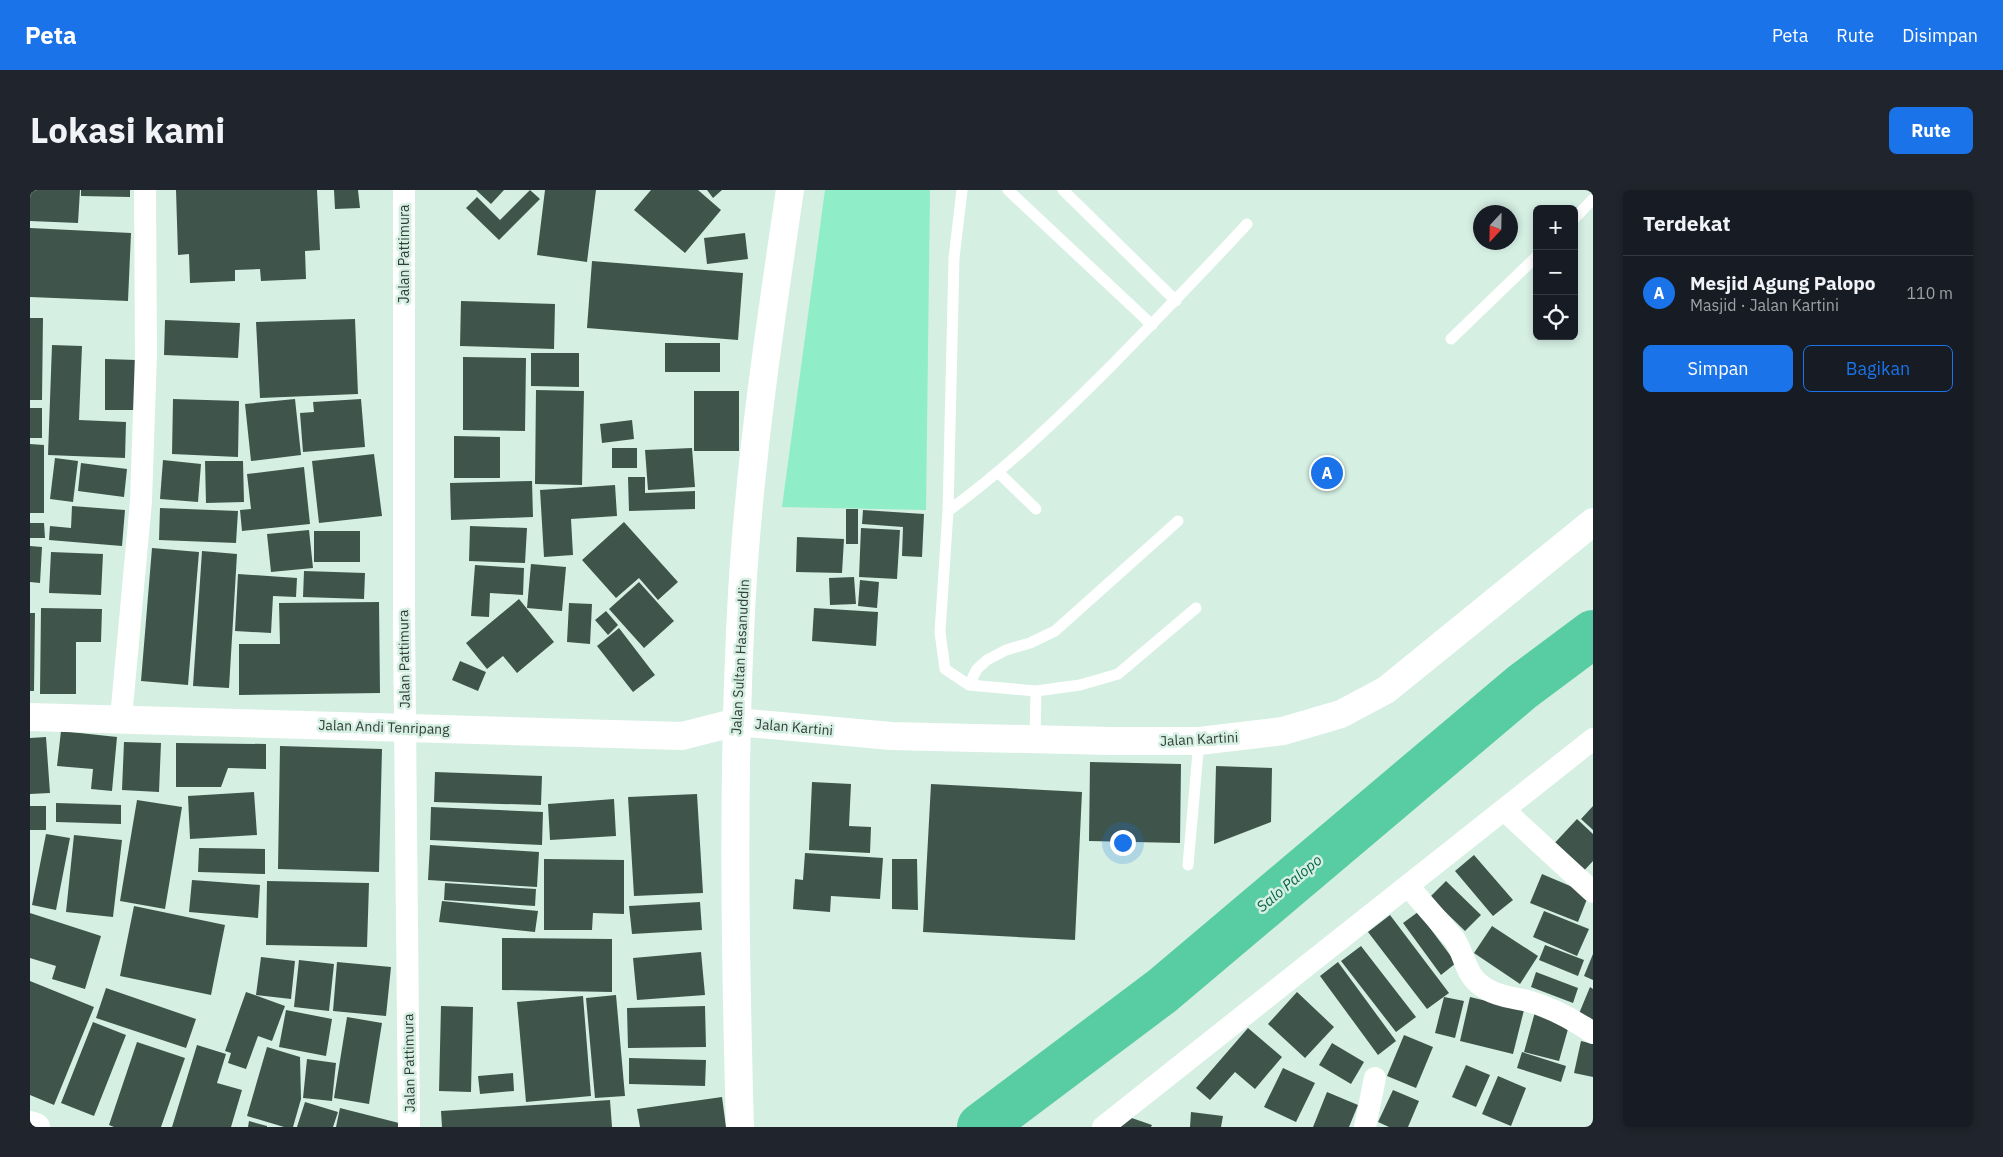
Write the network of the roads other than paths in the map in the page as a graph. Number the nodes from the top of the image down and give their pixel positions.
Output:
1 (145, 190) edge
2 (404, 190) edge
3 (790, 190) edge
4 (962, 190) edge
5 (1008, 190) edge
6 (1063, 190) edge
7 (1593, 199) edge
8 (1578, 215) edge
9 (1247, 224) dead end
10 (1533, 260) edge
11 (1176, 301) junction
12 (1152, 325) junction
13 (1451, 339) dead end
14 (999, 473) junction
15 (1036, 509) dead end
16 (948, 511) junction
17 (1178, 521) dead end
18 (1593, 522) edge
19 (1196, 608) dead end
20 (969, 685) junction
21 (1036, 691) junction
22 (30, 717) edge
23 (121, 718) junction
24 (737, 722) junction
25 (405, 727) junction
26 (1035, 738) junction
27 (1593, 739) edge
28 (1199, 741) junction
29 (1504, 810) junction
30 (1188, 865) dead end
31 (1408, 886) junction
32 (1593, 892) edge
33 (1593, 1033) edge
34 (1375, 1078) dead end
35 (30, 1125) edge
36 (36, 1127) edge
37 (409, 1127) edge
38 (740, 1127) edge
39 (1103, 1127) edge
40 (1365, 1127) edge

1 - 23 street
2 - 25 street, Jalan Pattimura
3 - 24 main road, Jalan Sultan Hasanuddin
4 - 16 lane
5 - 12 lane
6 - 11 lane
7 - 8 lane
9 - 11 lane
10 - 13 lane
11 - 12 lane
12 - 14 lane
14 - 15 lane
14 - 16 lane
16 - 20 lane
17 - 20 lane
18 - 28 main road, Jalan Kartini
19 - 21 lane
20 - 21 lane
21 - 26 lane
22 - 23 main road, Jalan Andi Tenripang
23 - 25 main road, Jalan Andi Tenripang
24 - 25 main road, Jalan Andi Tenripang
24 - 26 main road, Jalan Kartini
24 - 38 main road, Jalan Sultan Hasanuddin
25 - 37 street, Jalan Pattimura
26 - 28 main road, Jalan Kartini
27 - 29 street
28 - 30 lane
29 - 31 street
29 - 32 street
31 - 33 street
31 - 39 street
34 - 40 street
35 - 36 main road

